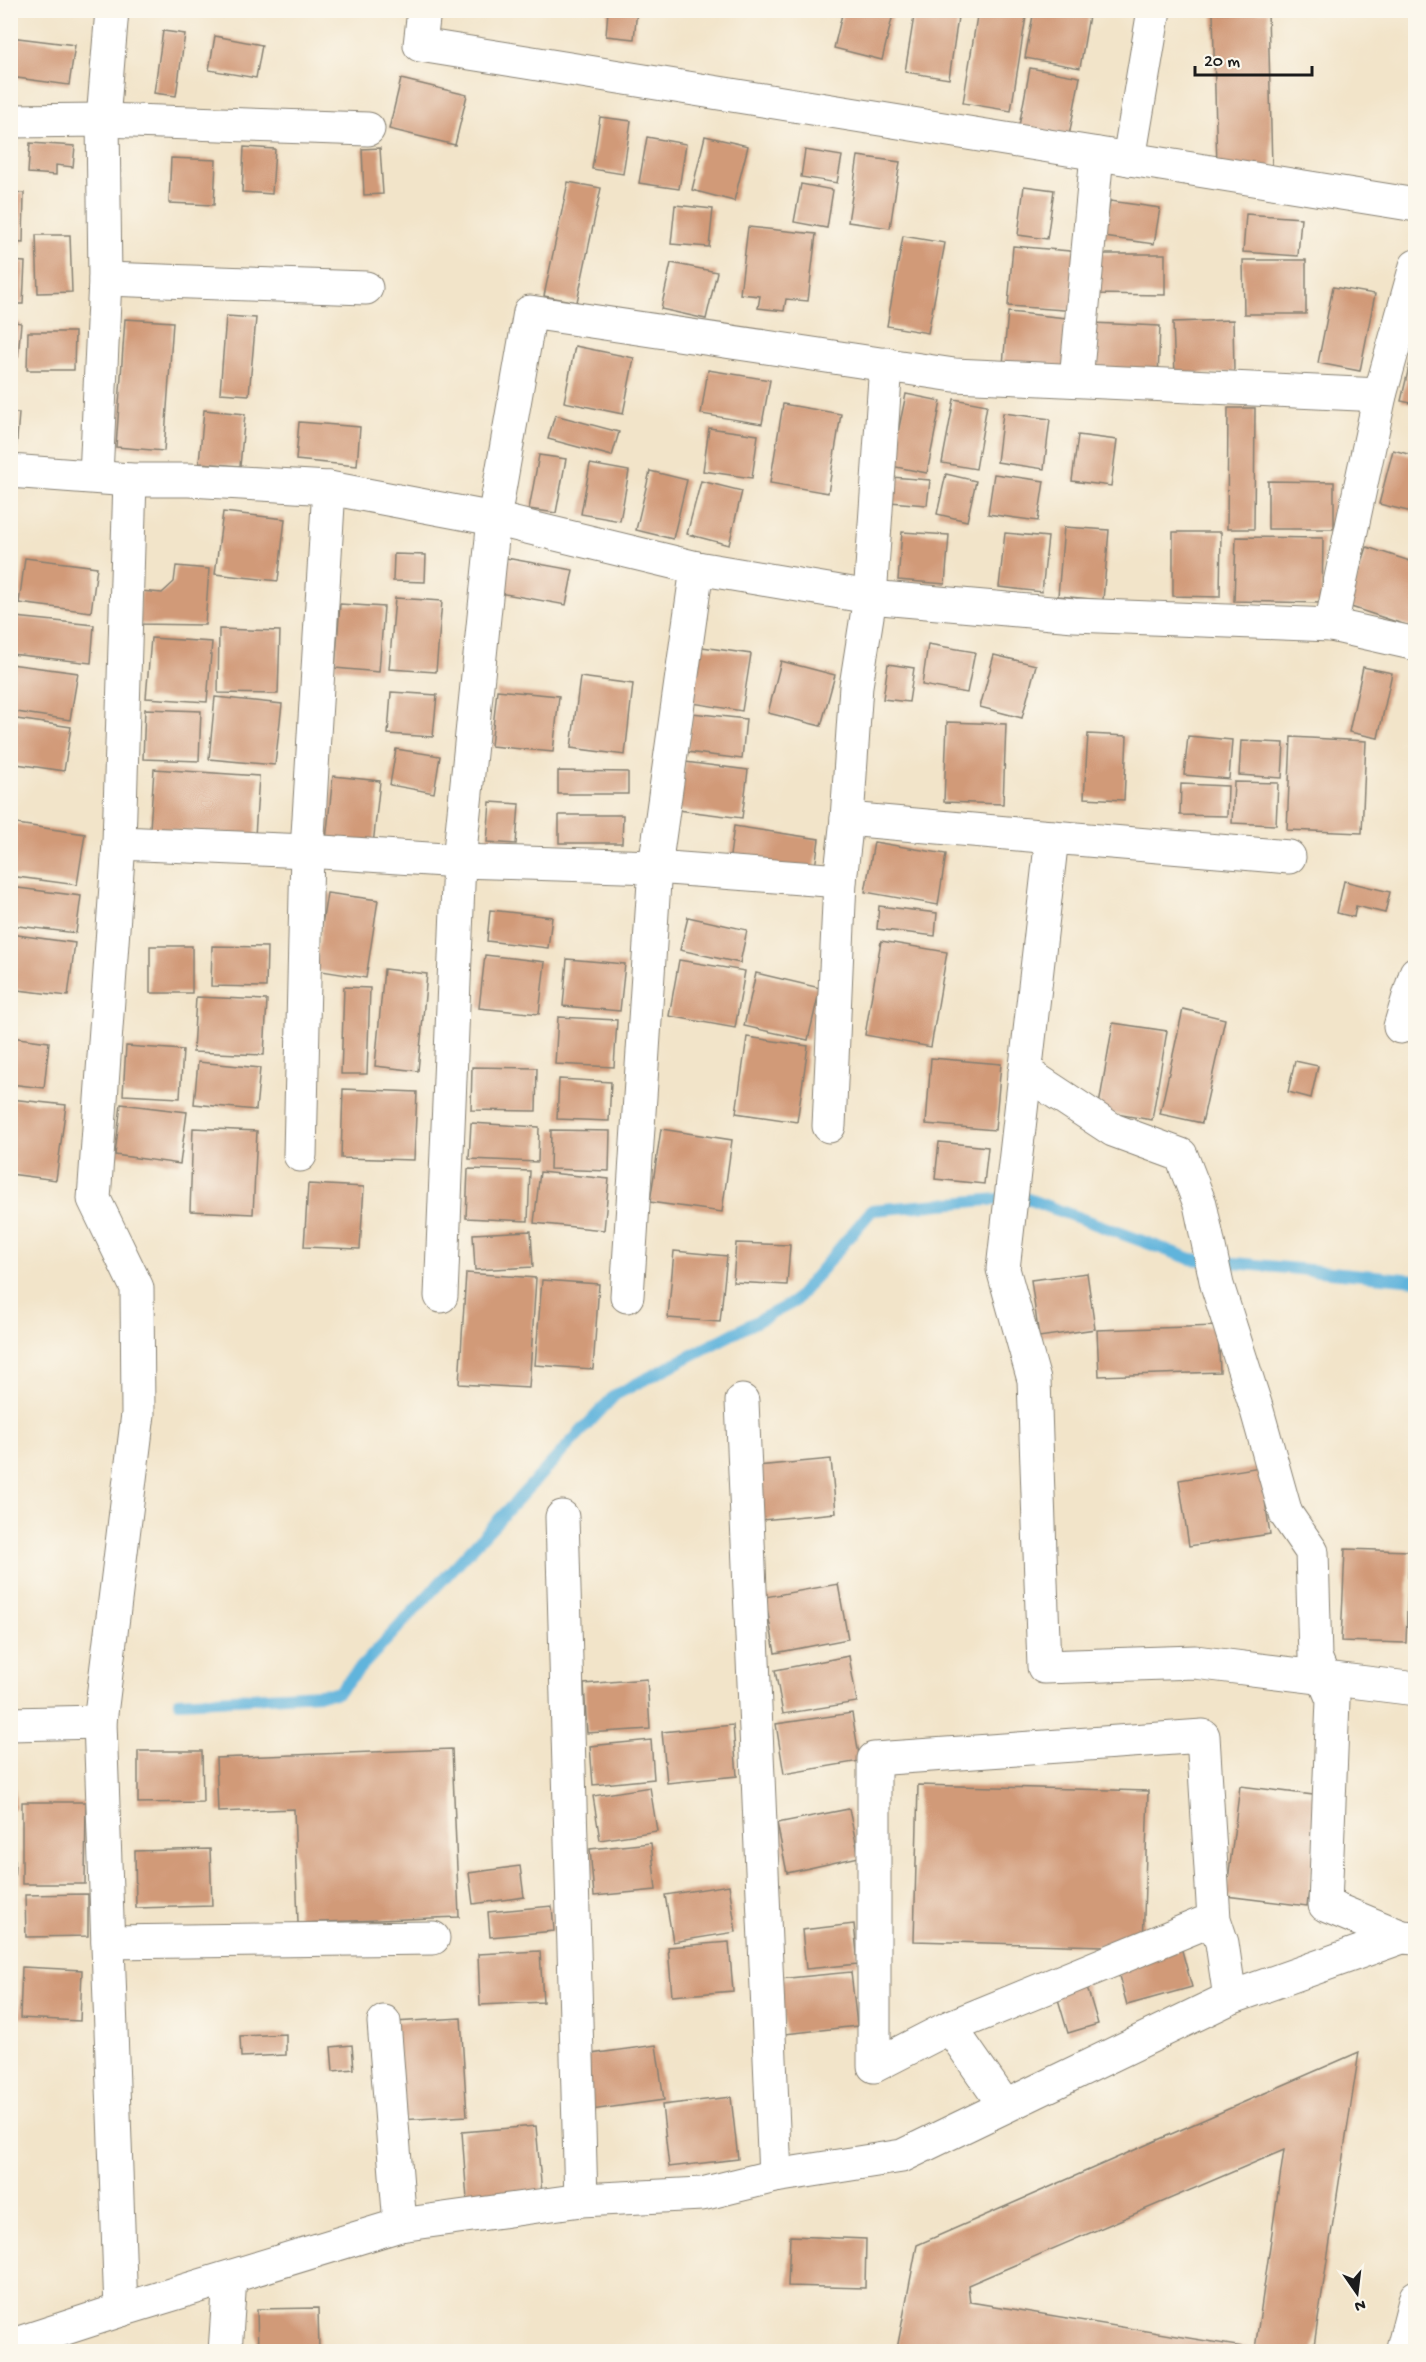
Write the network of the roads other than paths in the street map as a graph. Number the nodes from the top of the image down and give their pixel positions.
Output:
1 (112, 10) edge
2 (423, 10) edge
3 (1154, 10) edge
4 (103, 120) junction
5 (10, 122) edge
6 (368, 129) dead end
7 (1097, 154) junction
8 (1129, 159) junction
9 (1416, 205) edge
10 (1416, 266) edge
11 (105, 279) junction
12 (366, 288) dead end
13 (886, 364) junction
14 (1076, 380) junction
15 (1380, 395) junction
16 (10, 471) edge
17 (96, 476) junction
18 (130, 480) junction
19 (329, 488) junction
20 (494, 519) junction
21 (697, 568) junction
22 (870, 597) junction
23 (1331, 625) junction
24 (1416, 644) edge
25 (847, 819) junction
26 (1052, 837) junction
27 (119, 843) junction
28 (307, 851) junction
29 (1289, 857) dead end
30 (459, 861) junction
31 (655, 867) junction
32 (840, 881) junction
33 (1416, 973) edge
34 (1400, 1027) dead end
35 (1025, 1072) junction
36 (829, 1126) dead end
37 (300, 1155) dead end
38 (441, 1296) dead end
39 (627, 1296) dead end
40 (742, 1401) dead end
41 (562, 1517) dead end
42 (1324, 1677) junction
43 (1416, 1689) edge
44 (100, 1722) junction
45 (10, 1724) edge
46 (1214, 1919) junction
47 (433, 1938) dead end
48 (1409, 1938) edge
49 (108, 1942) junction
50 (1230, 1998) junction
51 (384, 2022) dead end
52 (950, 2027) junction
53 (1005, 2106) junction
54 (775, 2176) junction
55 (581, 2200) junction
56 (400, 2225) junction
57 (230, 2278) junction
58 (1416, 2297) edge
59 (121, 2310) junction
60 (10, 2346) edge
61 (225, 2352) edge
62 (1402, 2352) edge

1 - 4 street
2 - 7 street
3 - 8 street
4 - 5 street
4 - 6 street
4 - 11 street
7 - 8 street
7 - 14 street
8 - 9 street
10 - 15 street
11 - 12 street
11 - 17 street
13 - 14 street
13 - 20 street
13 - 22 street
14 - 15 street
15 - 23 street
16 - 17 street
17 - 18 street
18 - 19 street
18 - 27 street
19 - 20 street
19 - 28 street
20 - 21 street
20 - 30 street
21 - 22 street
21 - 31 street
22 - 23 street
22 - 25 street
23 - 24 street
25 - 26 street
25 - 32 street
26 - 29 street
26 - 35 street
27 - 28 street
27 - 44 street
28 - 30 street
28 - 37 street
30 - 31 street
30 - 38 street
31 - 32 street
31 - 39 street
32 - 36 street
33 - 34 street
35 - 42 street
35 - 42 street
40 - 54 street
41 - 55 street
42 - 43 street
42 - 48 street
44 - 45 street
44 - 49 street
46 - 50 street
46 - 52 street
46 - 52 street
47 - 49 street
48 - 50 street
49 - 59 street
50 - 53 street
51 - 56 street
52 - 53 street
53 - 54 street
54 - 55 street
55 - 56 street
56 - 57 street
57 - 59 street
57 - 61 street
58 - 62 street
59 - 60 street

